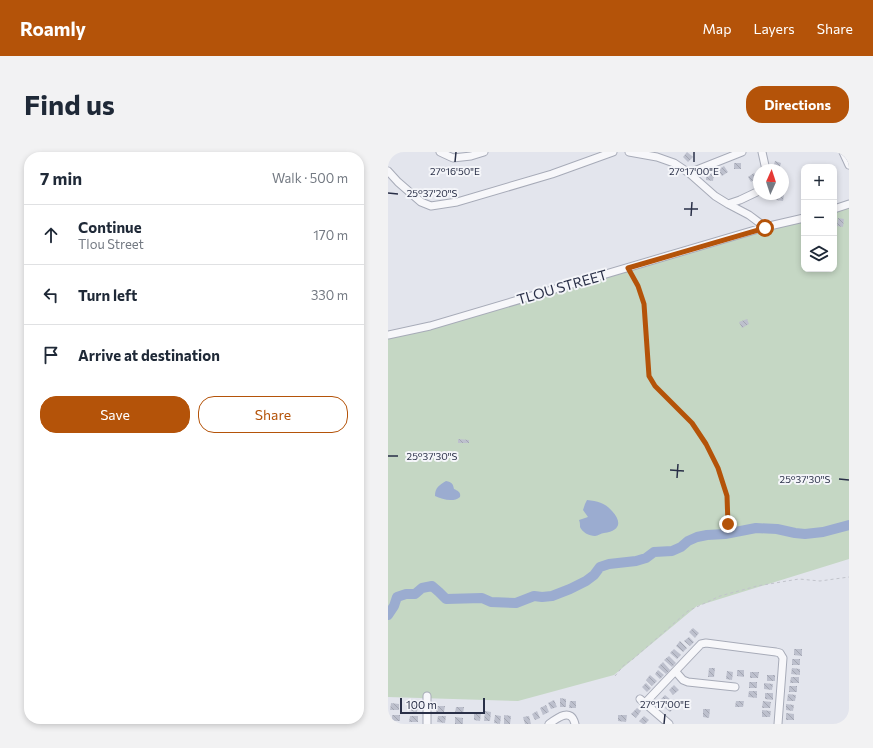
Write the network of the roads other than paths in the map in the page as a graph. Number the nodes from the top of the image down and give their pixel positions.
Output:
1 (440, 152) edge
2 (484, 152) edge
3 (613, 152) edge
4 (629, 152) edge
5 (742, 152) edge
6 (762, 152) edge
7 (843, 152) edge
8 (765, 164) edge
9 (849, 165) edge
10 (388, 171) edge
11 (689, 174) junction
12 (753, 194) edge
13 (728, 204) junction
14 (849, 204) edge
15 (837, 208) edge
16 (801, 219) edge
17 (765, 228) junction
18 (388, 335) edge
19 (676, 672) junction
20 (735, 687) dead end
21 (427, 696) dead end
22 (427, 724) edge
23 (549, 724) edge
24 (575, 724) edge
25 (669, 724) edge
26 (778, 724) edge

1 - 2 street
3 - 10 street
4 - 11 street
5 - 11 street
6 - 8 street
7 - 9 street
11 - 13 street
12 - 13 street
13 - 17 street
14 - 15 street
16 - 17 street, TLOU STREET
17 - 18 street, TLOU STREET
19 - 20 street
19 - 25 street
19 - 26 street
21 - 22 street
23 - 24 street

